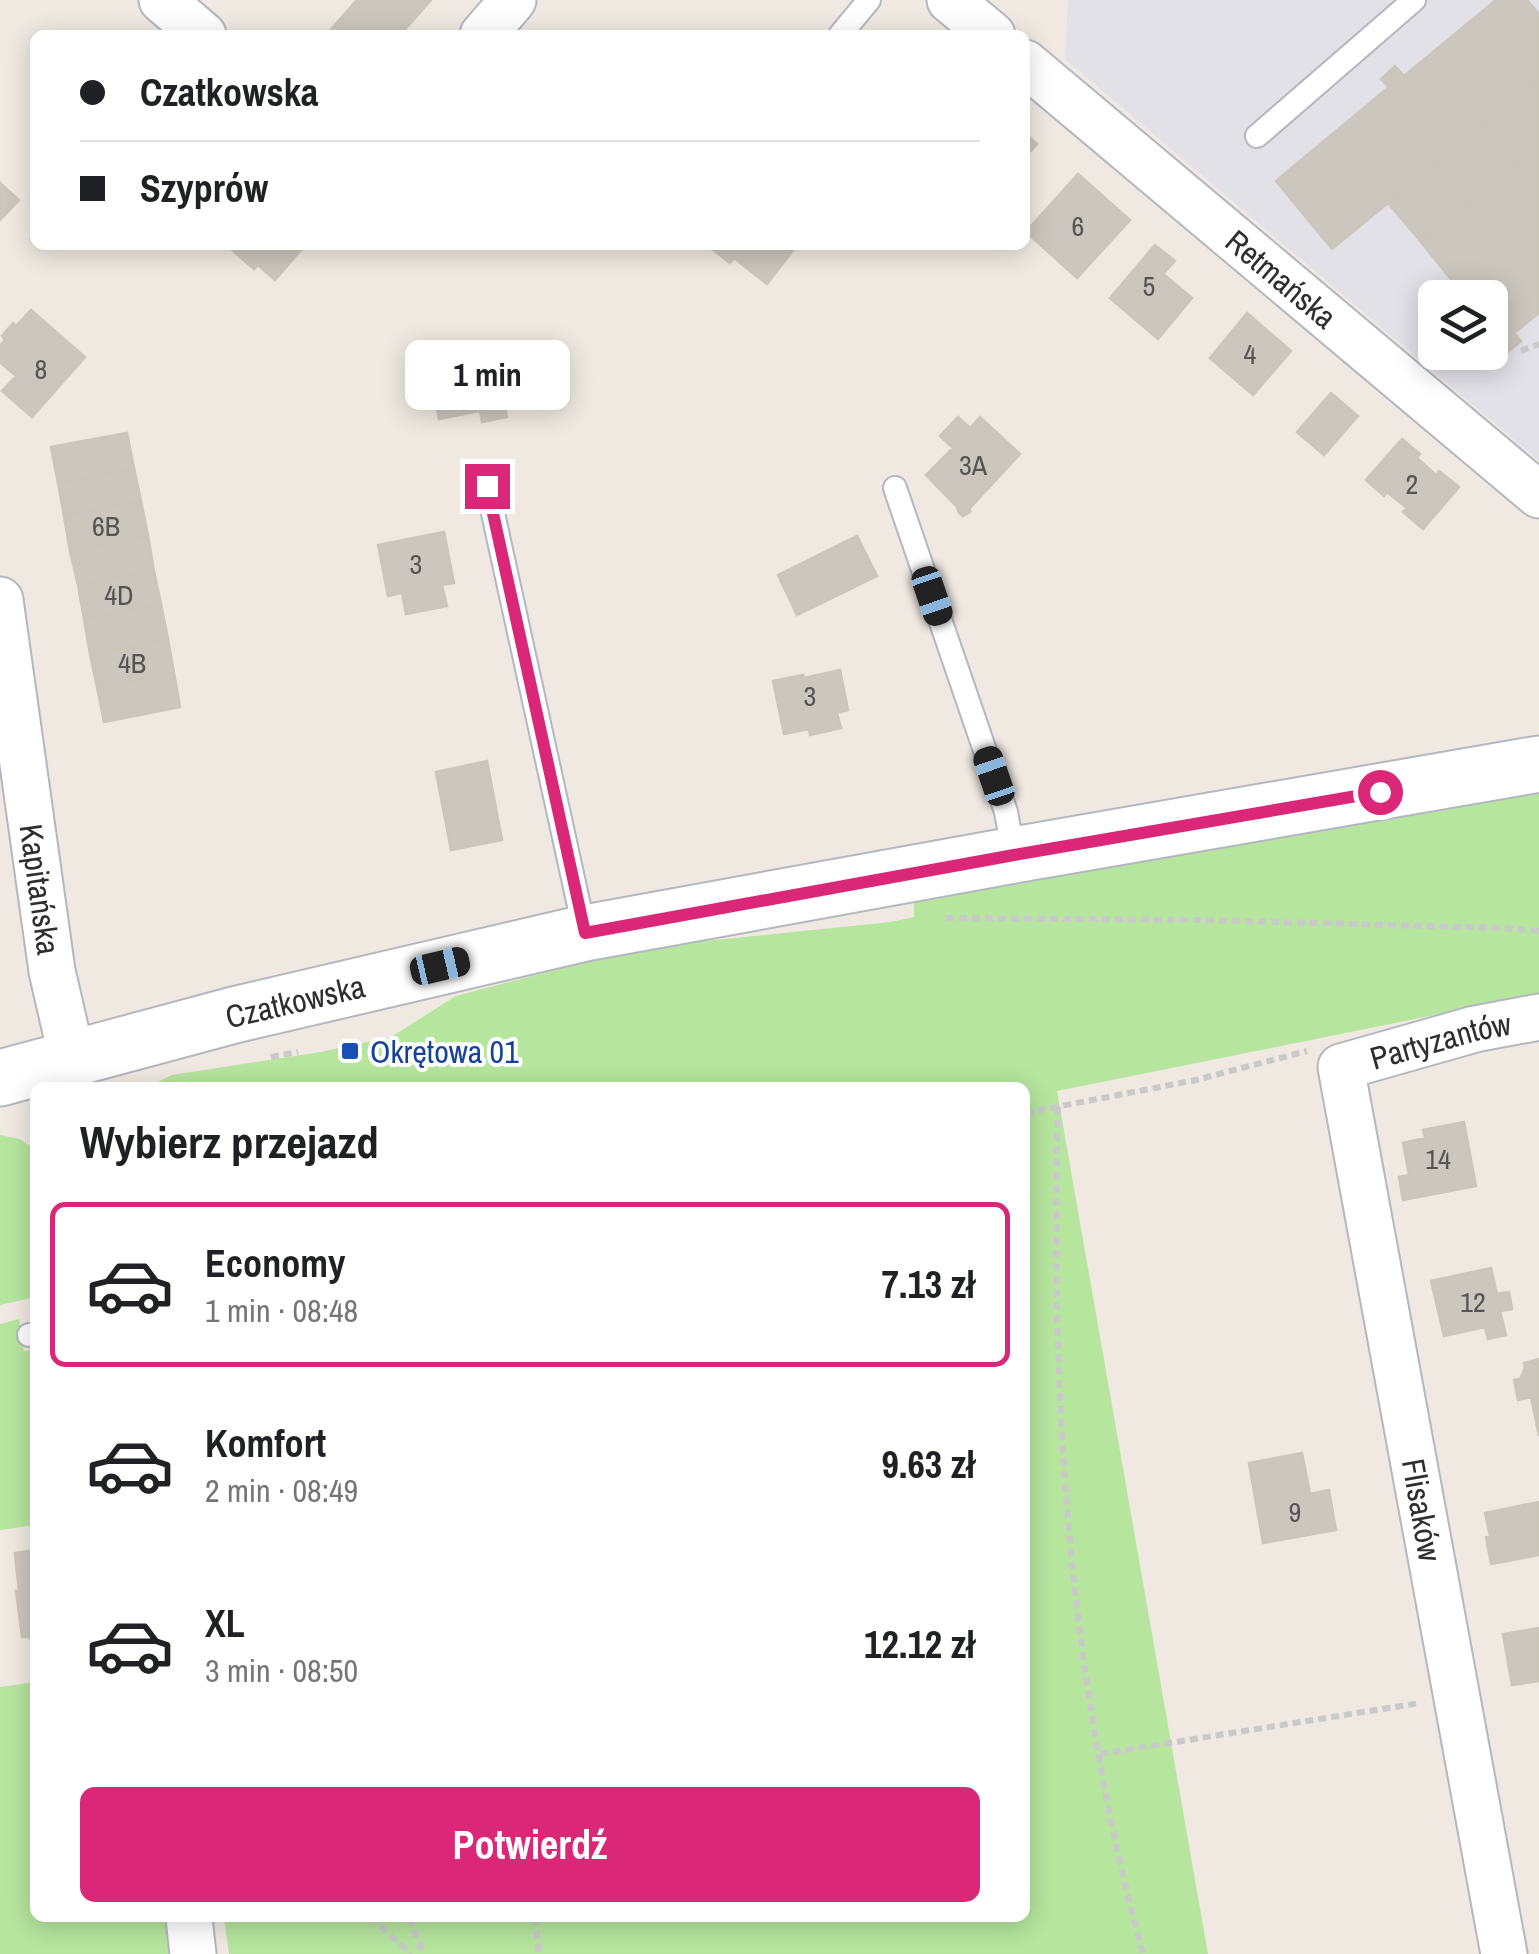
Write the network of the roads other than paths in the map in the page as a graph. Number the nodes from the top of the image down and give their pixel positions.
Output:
1 (162, 0) edge
2 (513, 0) edge
3 (869, 0) edge
4 (950, 0) edge
5 (1414, 0) edge
6 (198, 30) edge
7 (487, 30) edge
8 (844, 30) edge
9 (986, 30) edge
10 (1030, 67) edge
11 (1257, 136) dead end
12 (487, 486) dead end
13 (895, 488) dead end
14 (1539, 495) edge
15 (0, 600) edge
16 (1539, 764) edge
17 (1014, 855) junction
18 (585, 933) junction
19 (1539, 1017) edge
20 (1328, 1057) joint
21 (61, 1070) edge
22 (0, 1078) edge
23 (190, 1922) edge
24 (193, 1954) edge
25 (1504, 1954) edge

1 - 6 street
2 - 7 street
3 - 8 lane
4 - 9 street
5 - 11 lane
10 - 14 street, Retmańska
12 - 18 lane
13 - 17 lane
15 - 21 street, Kapitańska
16 - 17 street, Czatkowska
17 - 18 street, Czatkowska
18 - 21 street, Czatkowska
19 - 20 street, Partyzantów
20 - 25 street, Flisaków
21 - 22 street, Czatkowska
23 - 24 street

